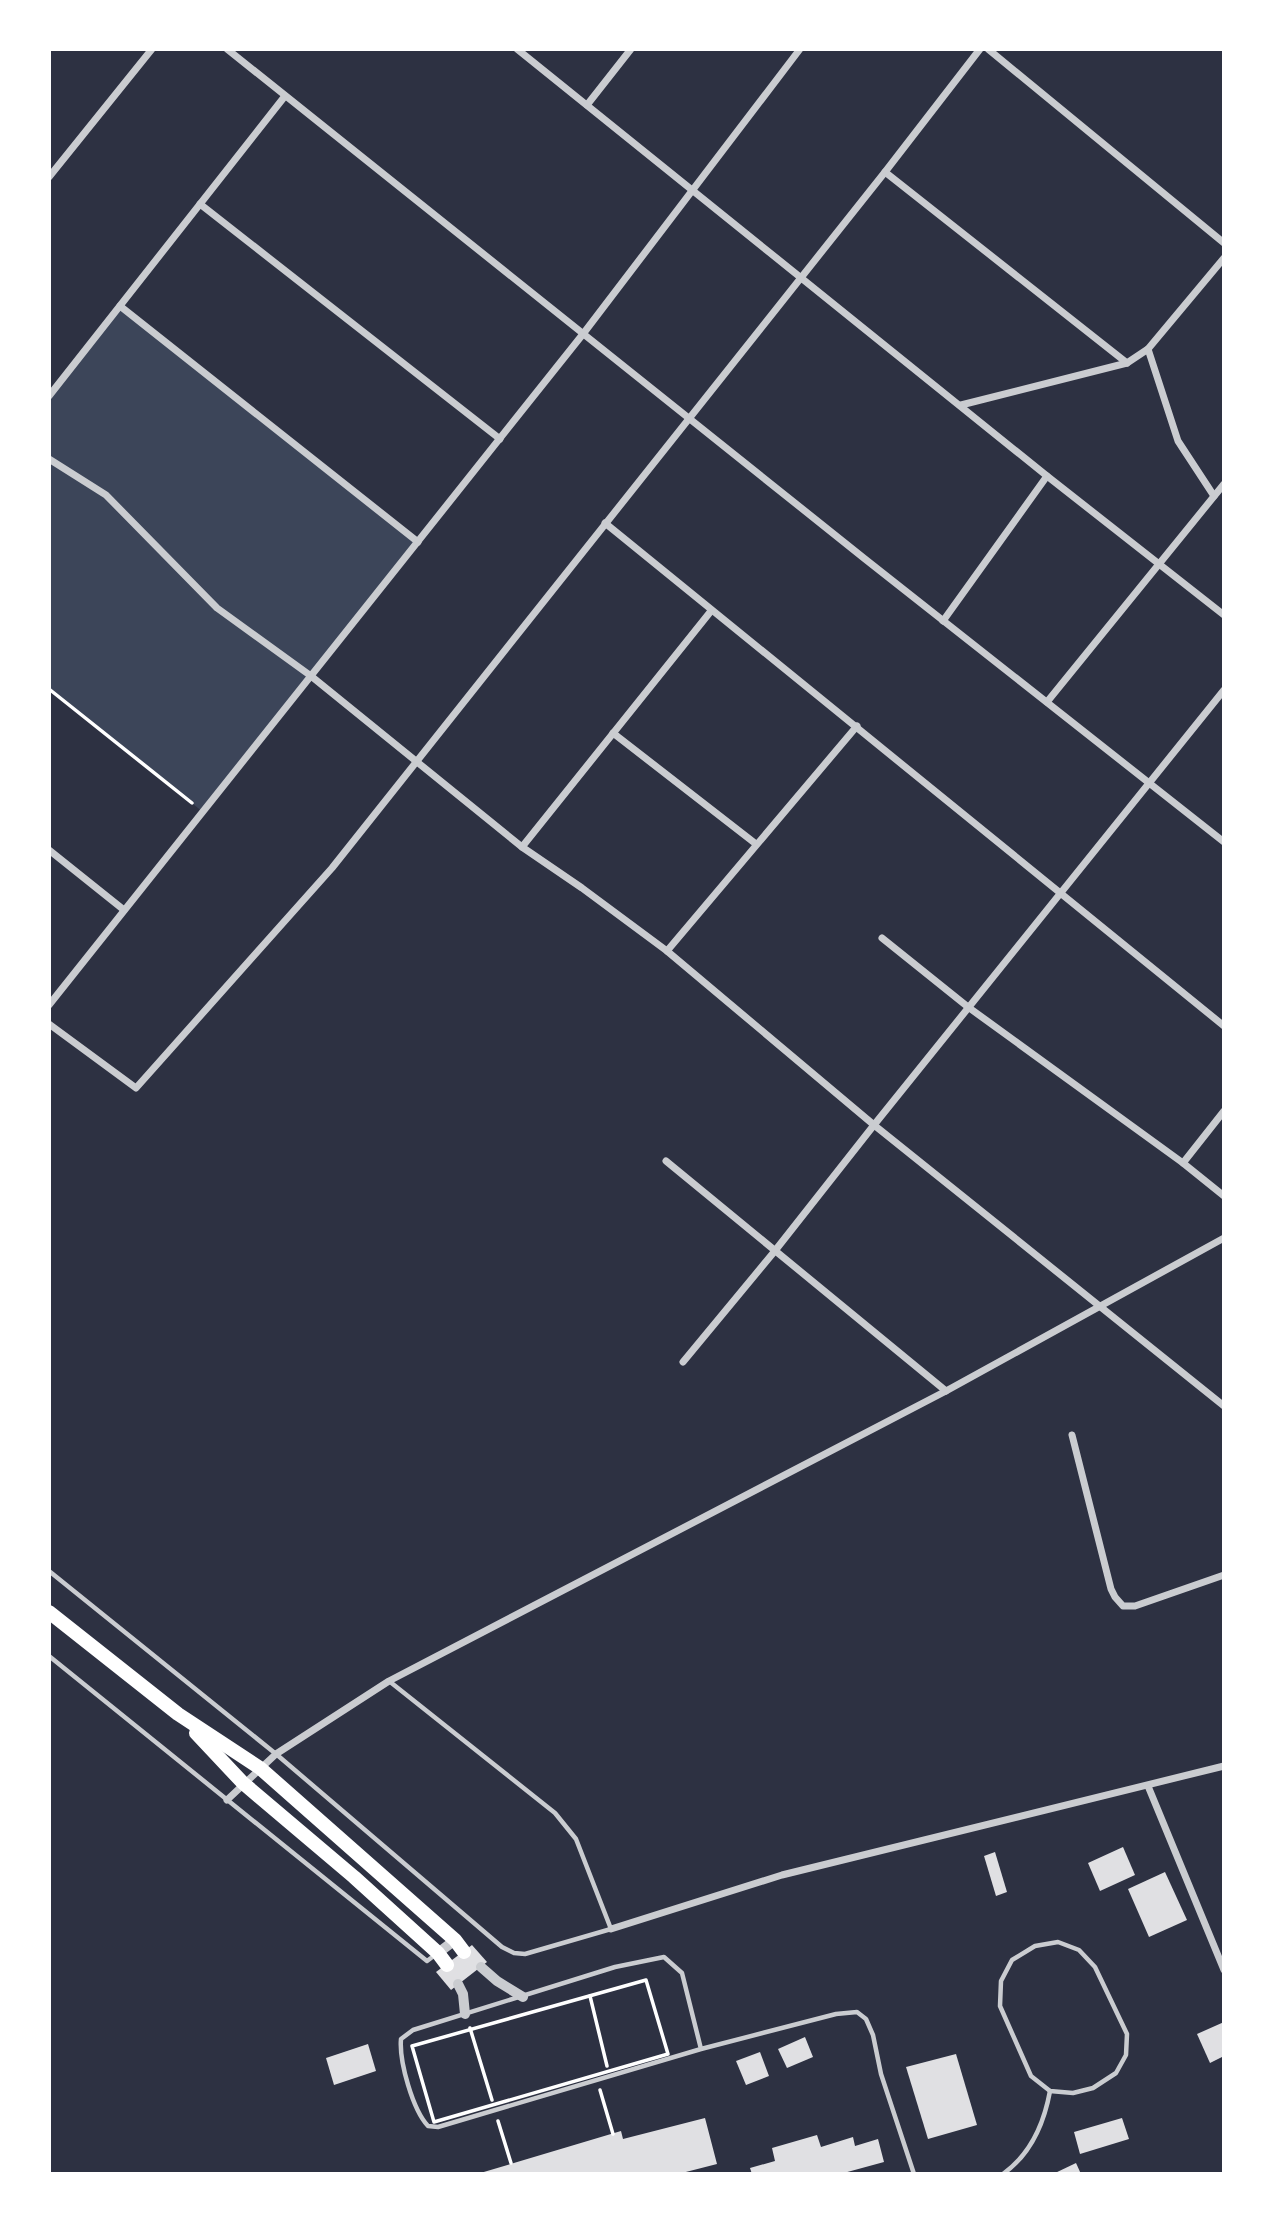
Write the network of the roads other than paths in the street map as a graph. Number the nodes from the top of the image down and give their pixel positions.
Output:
1 (152, 49) edge
2 (227, 49) edge
3 (517, 49) edge
4 (631, 49) edge
5 (800, 49) edge
6 (979, 49) edge
7 (988, 49) edge
8 (285, 96) junction
9 (587, 105) junction
10 (885, 172) junction
11 (49, 177) edge
12 (692, 190) junction
13 (200, 204) junction
14 (1224, 243) edge
15 (1224, 258) edge
16 (800, 278) junction
17 (120, 306) junction
18 (583, 334) junction
19 (1148, 349) junction
20 (1127, 363) junction
21 (49, 396) edge
22 (961, 405) junction
23 (688, 418) junction
24 (500, 439) junction
25 (49, 459) edge
26 (1047, 476) junction
27 (1224, 484) edge
28 (1214, 496) junction
29 (605, 523) junction
30 (418, 542) junction
31 (1159, 565) junction
32 (711, 611) junction
33 (1224, 615) edge
34 (943, 621) junction
35 (311, 676) junction
36 (1224, 690) edge
37 (1046, 702) junction
38 (857, 726) junction
39 (613, 733) junction
40 (416, 763) junction
41 (1149, 783) junction
42 (1224, 842) edge
43 (756, 844) junction
44 (522, 848) junction
45 (49, 850) edge
46 (1061, 893) junction
47 (124, 910) junction
48 (882, 937) dead end
49 (667, 951) junction
50 (49, 1005) edge
51 (968, 1007) junction
52 (49, 1024) edge
53 (1224, 1026) edge
54 (1224, 1111) edge
55 (874, 1125) junction
56 (666, 1161) dead end
57 (1183, 1163) junction
58 (1224, 1196) edge
59 (1224, 1238) edge
60 (774, 1252) junction
61 (1098, 1306) junction
62 (683, 1362) dead end
63 (946, 1391) junction
64 (1224, 1406) edge
65 (1072, 1435) dead end
66 (49, 1571) edge
67 (1224, 1575) edge
68 (49, 1612) edge
69 (49, 1656) edge
70 (389, 1681) junction
71 (178, 1714) junction
72 (276, 1754) junction
73 (1224, 1766) edge
74 (260, 1768) junction
75 (243, 1783) junction
76 (1148, 1786) junction
77 (227, 1800) junction
78 (611, 1929) junction
79 (459, 1946) joint
80 (442, 1959) junction
81 (481, 1967) dead end
82 (1224, 1970) edge
83 (458, 1984) dead end
84 (523, 1997) junction
85 (465, 2014) junction
86 (701, 2049) junction
87 (1050, 2091) junction
88 (914, 2174) edge
89 (1003, 2174) edge

1 - 11 street
2 - 8 street
3 - 9 street
4 - 9 street
5 - 12 street
6 - 10 street
7 - 14 street
8 - 13 street
8 - 18 street
9 - 12 street
10 - 16 street
10 - 20 street
12 - 16 street
12 - 18 street
13 - 17 street
13 - 24 street
15 - 19 street
16 - 22 street
16 - 23 street
17 - 21 street
17 - 30 street
18 - 23 street
18 - 24 street
19 - 20 street
19 - 28 street
20 - 22 street
22 - 26 street
23 - 29 street
23 - 34 street
24 - 30 street
25 - 35 street
26 - 31 street
26 - 34 street
27 - 28 street
28 - 31 street
29 - 32 street
29 - 40 street
30 - 35 street
31 - 33 street
31 - 37 street
32 - 38 street
32 - 39 street
34 - 37 street
35 - 40 street
35 - 47 street
36 - 41 street
37 - 41 street
38 - 43 street
38 - 46 street
39 - 43 street
39 - 44 street
40 - 44 street
40 - 52 street
41 - 42 street
41 - 46 street
43 - 49 street
44 - 49 street
45 - 47 street
46 - 51 street
46 - 53 street
47 - 50 street
48 - 51 street
49 - 55 street
51 - 55 street
51 - 57 street
54 - 57 street
55 - 60 street
55 - 61 street
56 - 60 street
57 - 58 street
59 - 61 street
60 - 62 street
60 - 63 street
61 - 63 street
61 - 64 street
63 - 70 street
65 - 67 street
66 - 72 lane
68 - 71 main road
69 - 77 lane
70 - 72 street
70 - 78 lane
71 - 74 main road
71 - 75 main road
72 - 74 street
72 - 78 lane
73 - 76 street
74 - 75 street
74 - 79 main road
75 - 77 street
75 - 80 main road
76 - 78 street
76 - 82 street
77 - 80 lane
79 - 80 street
81 - 84 street
83 - 85 street
84 - 85 lane
84 - 86 lane
85 - 86 lane
86 - 88 lane
87 - 87 lane
87 - 89 lane

